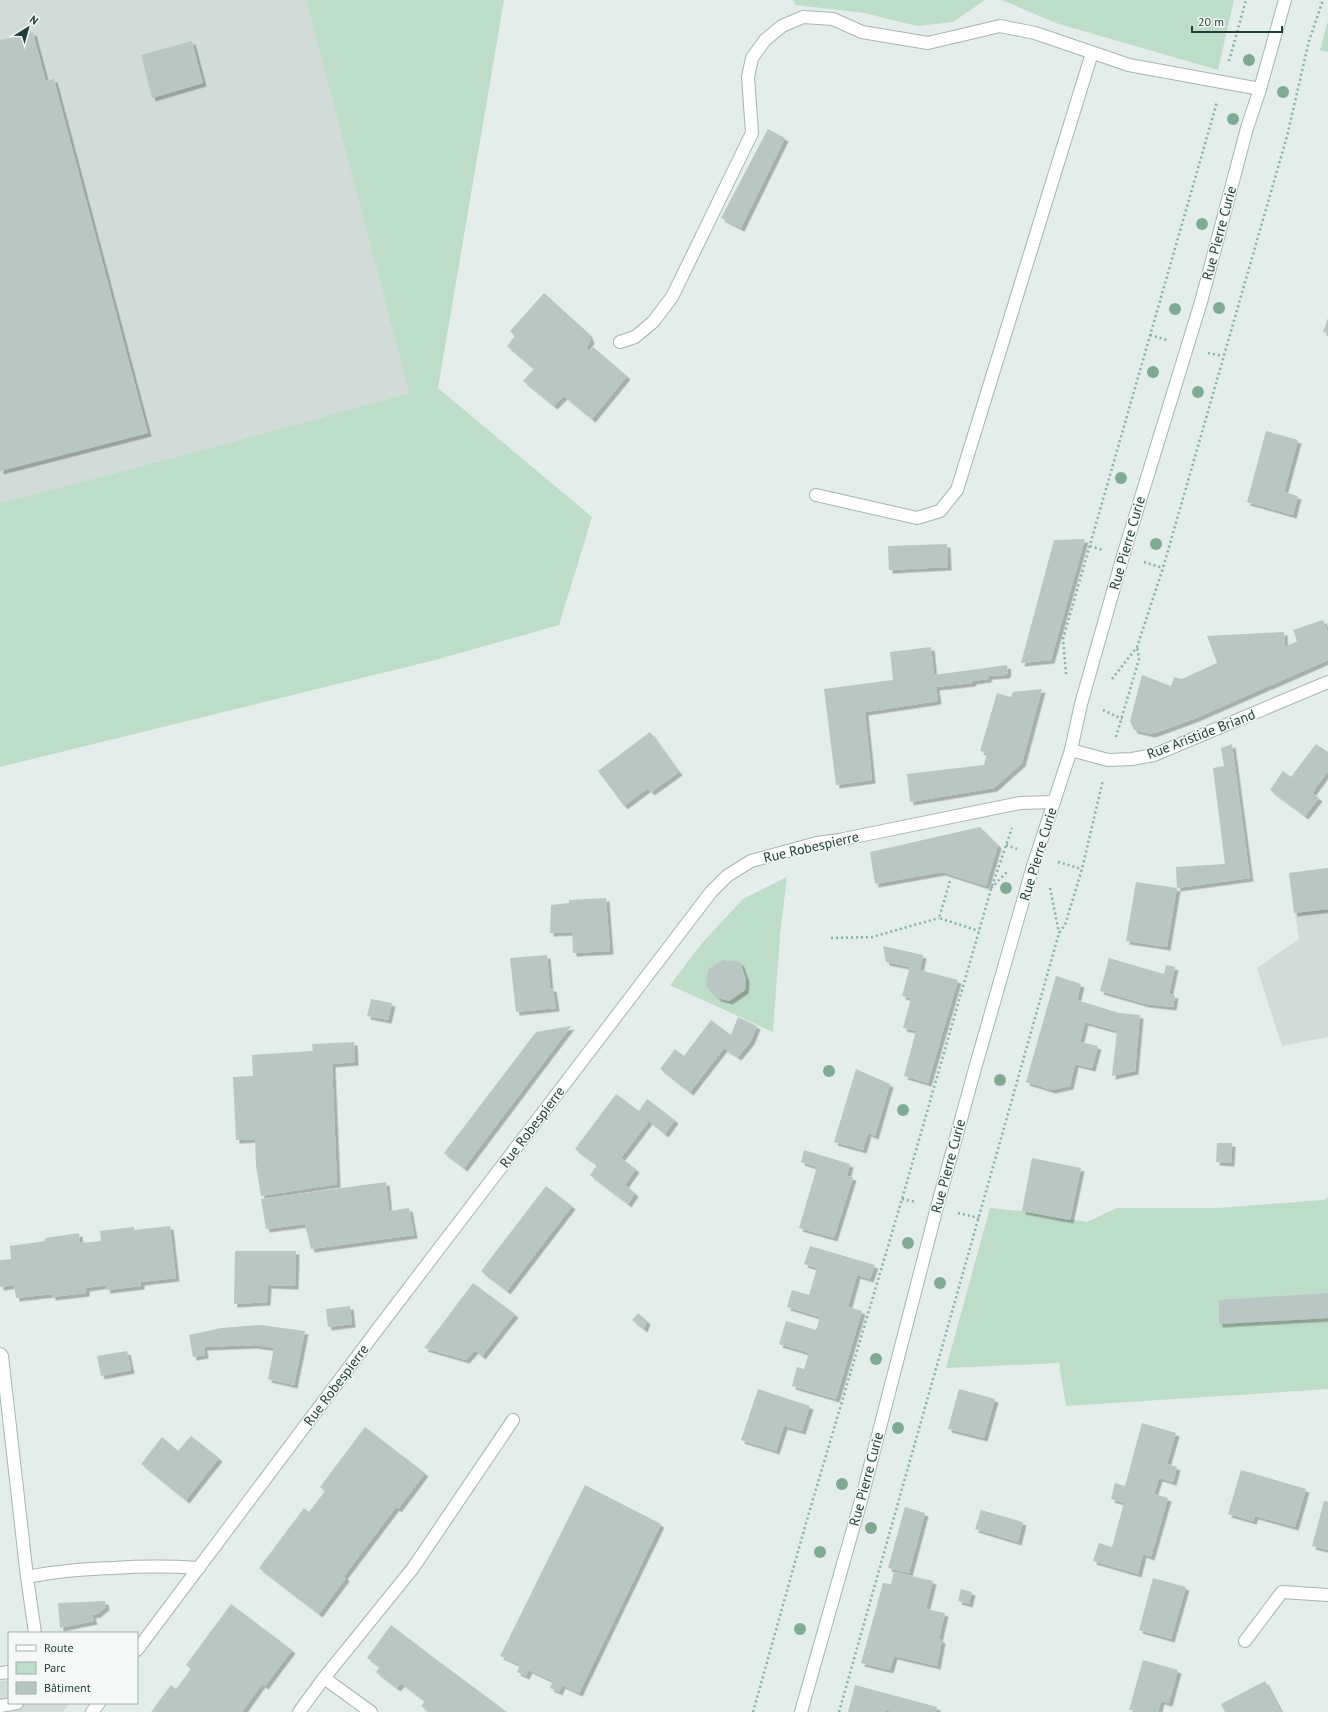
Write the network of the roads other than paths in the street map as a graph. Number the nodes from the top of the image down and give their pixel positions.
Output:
1 (1285, 0) edge
2 (1092, 53) junction
3 (1260, 89) junction
4 (620, 342) dead end
5 (816, 495) dead end
6 (1328, 682) edge
7 (1071, 750) junction
8 (1054, 802) junction
9 (0, 1354) edge
10 (513, 1420) dead end
11 (199, 1568) junction
12 (27, 1577) junction
13 (1328, 1595) edge
14 (35, 1632) edge
15 (1245, 1641) dead end
16 (138, 1649) edge
17 (324, 1678) junction
18 (11, 1704) edge
19 (0, 1706) edge
20 (298, 1712) edge
21 (371, 1712) edge
22 (801, 1712) edge

1 - 3 main road, Rue Pierre Curie
2 - 3 main road
2 - 4 main road
2 - 5 main road
3 - 7 main road, Rue Pierre Curie
6 - 7 main road, Rue Aristide Briand
7 - 8 main road, Rue Pierre Curie
8 - 11 main road, Rue Robespierre
8 - 22 main road, Rue Pierre Curie
9 - 12 main road
10 - 17 main road
11 - 12 main road
11 - 16 main road, Rue Robespierre
12 - 14 main road
13 - 15 main road
17 - 20 main road
17 - 21 main road
18 - 19 main road

